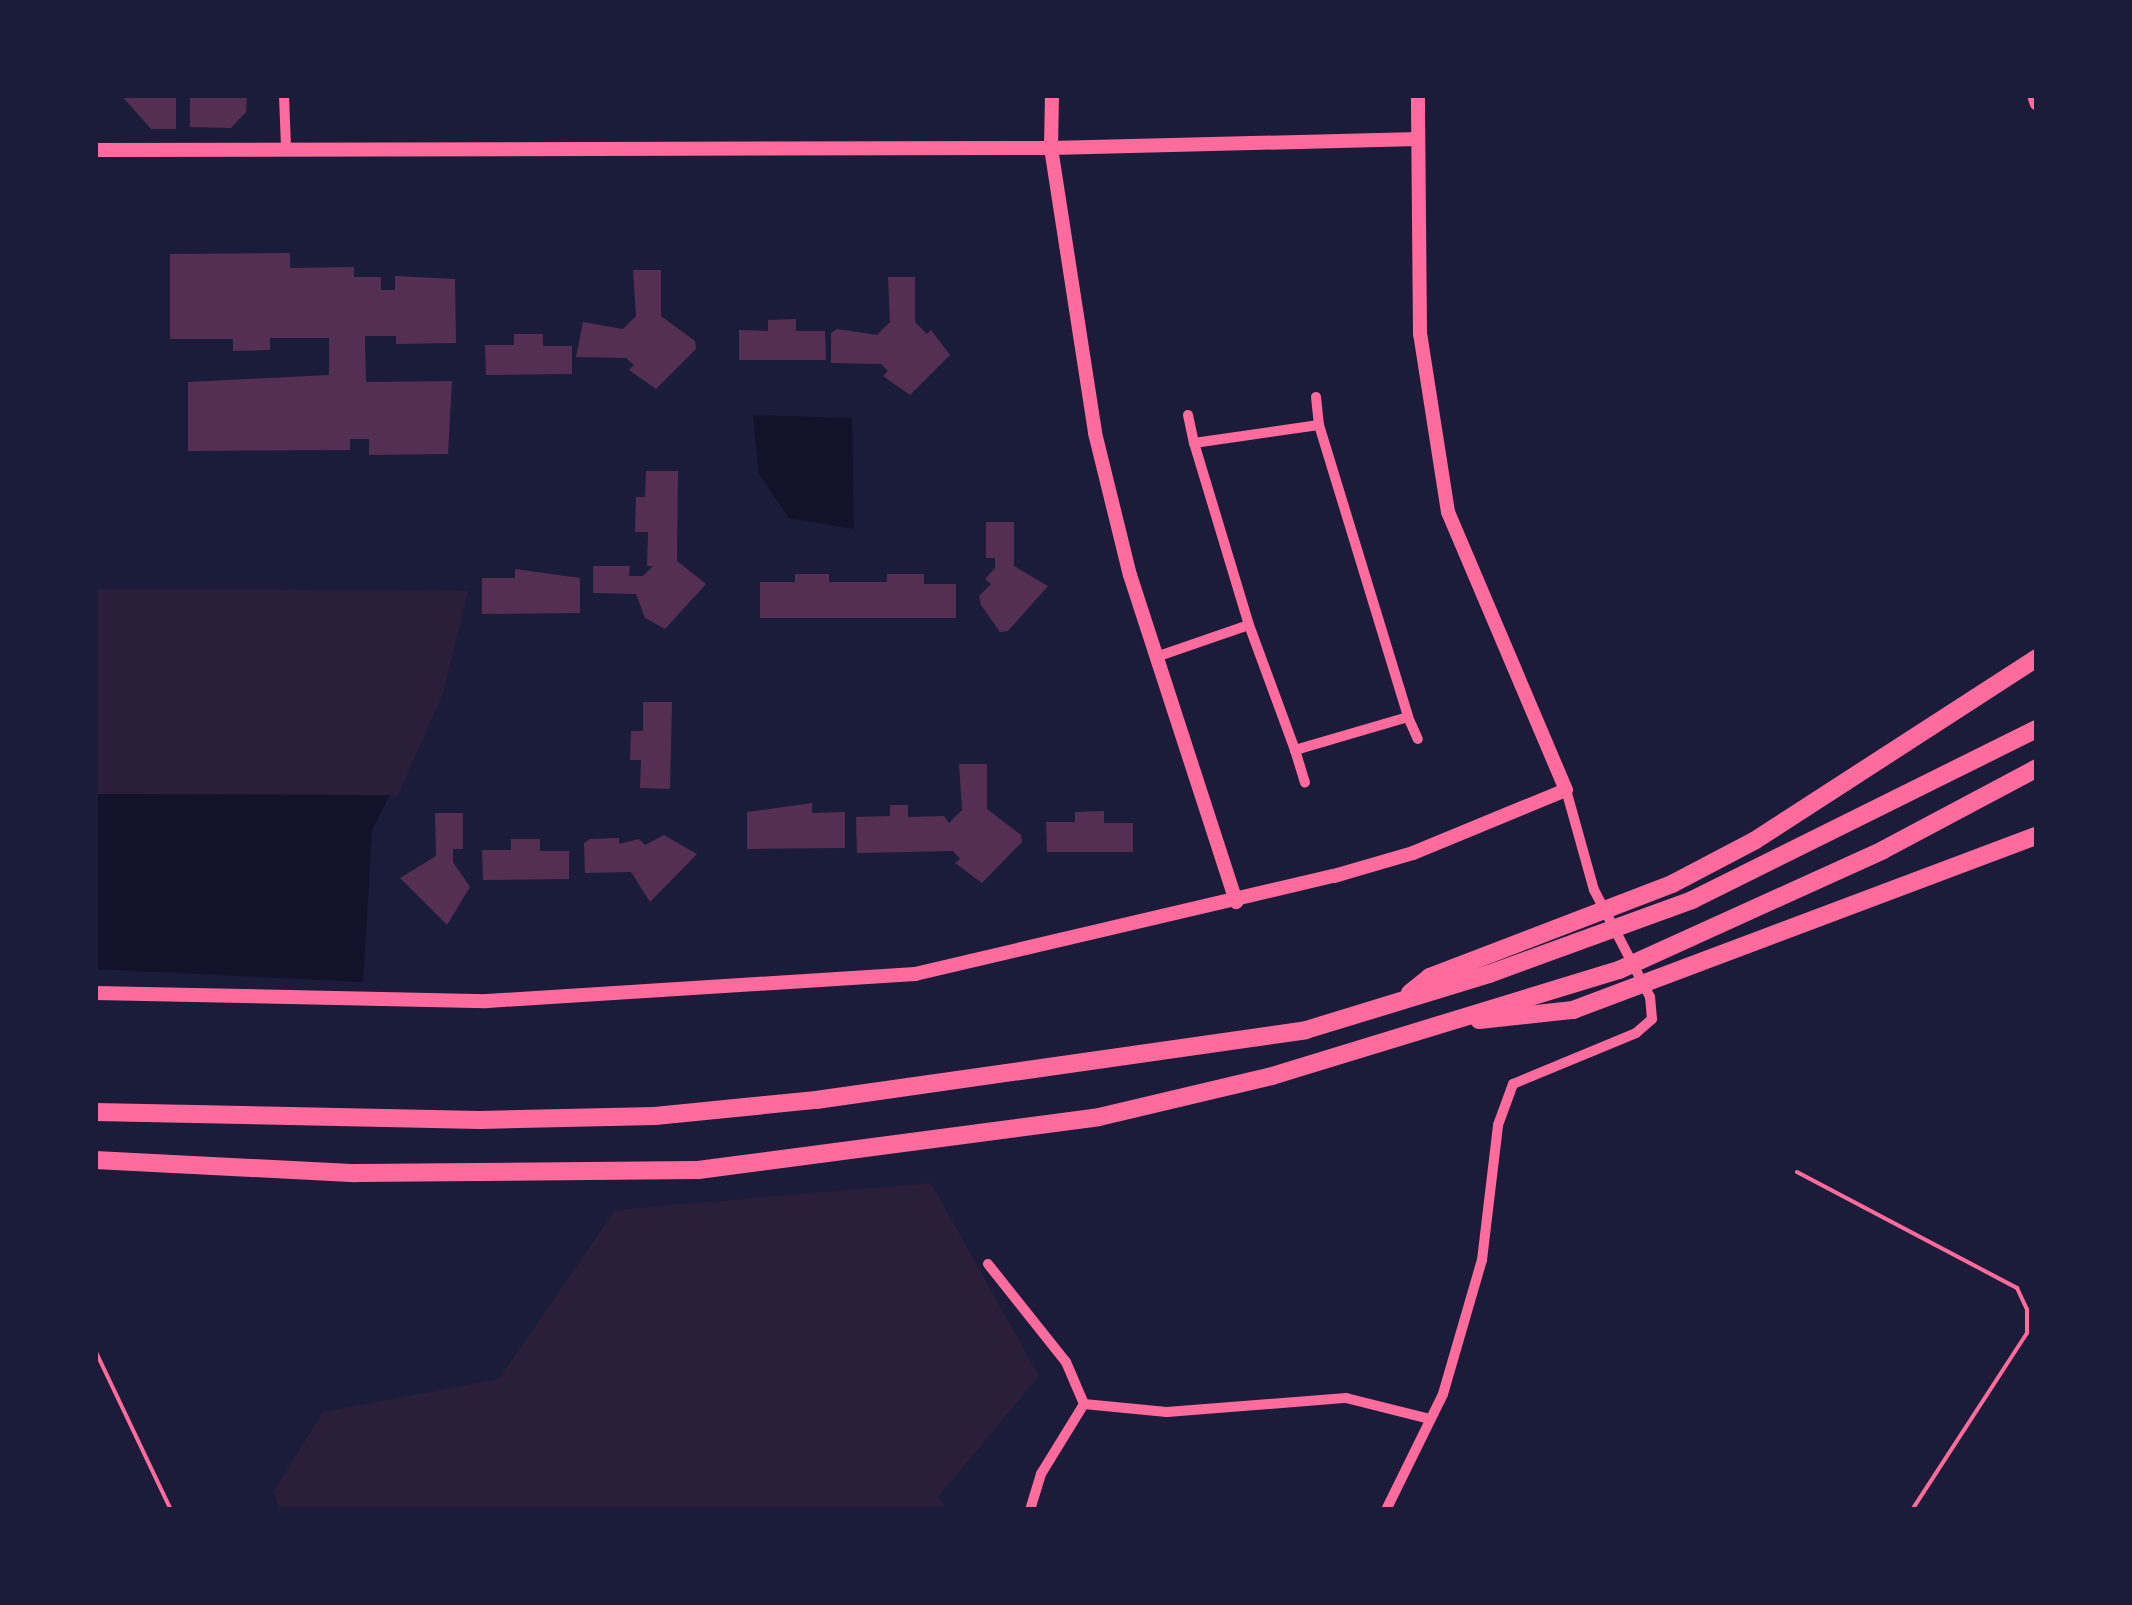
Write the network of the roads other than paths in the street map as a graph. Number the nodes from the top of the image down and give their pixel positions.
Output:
1 (284, 95) edge
2 (1052, 95) edge
3 (1418, 95) edge
4 (2034, 95) edge
5 (2037, 104) edge
6 (1418, 140) junction
7 (286, 148) junction
8 (1052, 148) junction
9 (95, 150) edge
10 (1316, 397) dead end
11 (1188, 414) dead end
12 (1319, 425) junction
13 (1194, 443) junction
14 (1249, 625) junction
15 (1156, 657) junction
16 (2037, 658) edge
17 (1408, 717) junction
18 (2037, 729) edge
19 (1418, 740) dead end
20 (1295, 750) junction
21 (2037, 768) edge
22 (1305, 782) dead end
23 (1566, 790) junction
24 (2037, 836) edge
25 (1236, 902) junction
26 (95, 994) edge
27 (1399, 1002) junction
28 (1449, 1022) junction
29 (95, 1112) edge
30 (95, 1160) edge
31 (988, 1264) dead end
32 (1084, 1404) junction
33 (1430, 1419) junction
34 (1030, 1510) edge
35 (1386, 1510) edge

1 - 7 street
2 - 8 street
3 - 6 street
4 - 5 street
6 - 8 street
6 - 23 street
7 - 8 street
7 - 9 street
8 - 15 street
10 - 12 street
11 - 13 street
12 - 13 street
12 - 17 street
13 - 14 street
14 - 15 street
14 - 20 street
15 - 25 street
16 - 27 highway
17 - 19 street
17 - 20 street
18 - 27 highway
20 - 22 street
21 - 28 highway
23 - 25 street
23 - 33 street
24 - 28 highway
25 - 26 street
27 - 29 highway
28 - 30 highway
31 - 32 street
32 - 33 street
32 - 34 street
33 - 35 street

